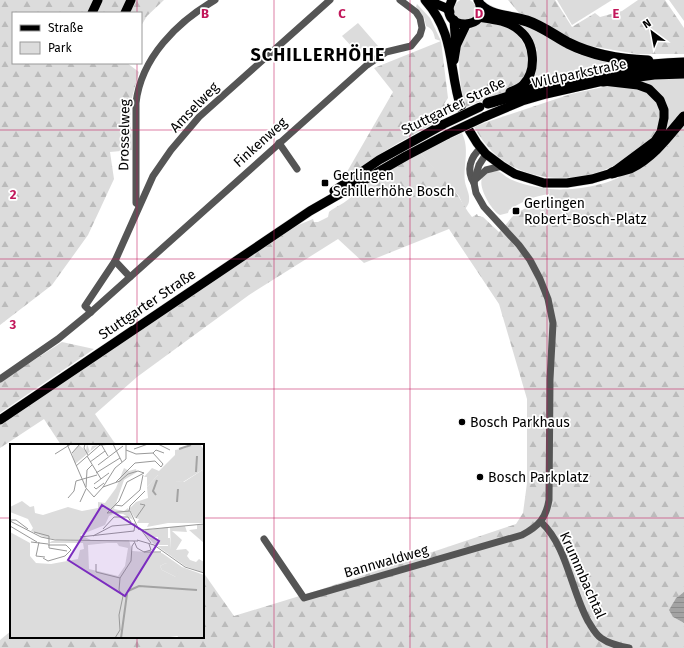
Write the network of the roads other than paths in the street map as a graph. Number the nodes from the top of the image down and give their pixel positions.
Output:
1 (98, 0) edge
2 (131, 0) edge
3 (215, 0) edge
4 (330, 0) edge
5 (400, 0) edge
6 (425, 0) edge
7 (446, 0) edge
8 (452, 0) edge
9 (480, 8) edge
10 (92, 12) edge
11 (125, 12) edge
12 (452, 16) junction
13 (466, 25) junction
14 (456, 48) junction
15 (684, 63) edge
16 (453, 64) junction
17 (663, 64) junction
18 (684, 72) edge
19 (603, 81) junction
20 (484, 105) junction
21 (462, 108) dead end
22 (484, 117) joint
23 (684, 117) edge
24 (469, 130) dead end
25 (279, 143) junction
26 (484, 151) junction
27 (502, 166) junction
28 (377, 167) junction
29 (297, 169) dead end
30 (612, 172) junction
31 (474, 183) junction
32 (139, 205) junction
33 (115, 261) junction
34 (130, 277) junction
35 (91, 312) junction
36 (0, 379) edge
37 (0, 420) edge
38 (541, 522) junction
39 (264, 539) dead end
40 (629, 648) edge

1 - 10 main road
2 - 11 main road
3 - 32 street, Drosselweg
4 - 32 street, Amselweg
5 - 25 street, Finkenweg
6 - 12 main road
6 - 16 main road
7 - 8 main road
8 - 12 main road
9 - 13 main road
9 - 17 highway
9 - 20 main road, Stuttgarter Straße
12 - 13 main road
12 - 14 main road
13 - 14 main road
14 - 16 main road
15 - 17 highway, Wildparkstraße
16 - 21 main road
17 - 20 highway, Wildparkstraße
18 - 19 highway, Wildparkstraße
19 - 22 main road, Wildparkstraße
19 - 30 main road
20 - 28 main road, Stuttgarter Straße, bridge
22 - 28 main road, Stuttgarter Straße, bridge
23 - 30 highway
24 - 26 main road
25 - 29 street
25 - 34 street, Finkenweg
26 - 27 main road
26 - 31 street
27 - 30 main road
27 - 31 street
28 - 37 main road, Stuttgarter Straße
31 - 38 street
32 - 33 street, Amselweg
33 - 34 street
33 - 35 street, Amselweg
34 - 35 street, Finkenweg
35 - 36 street
38 - 39 street, Bannwaldweg
38 - 40 street, Krummbachtal

